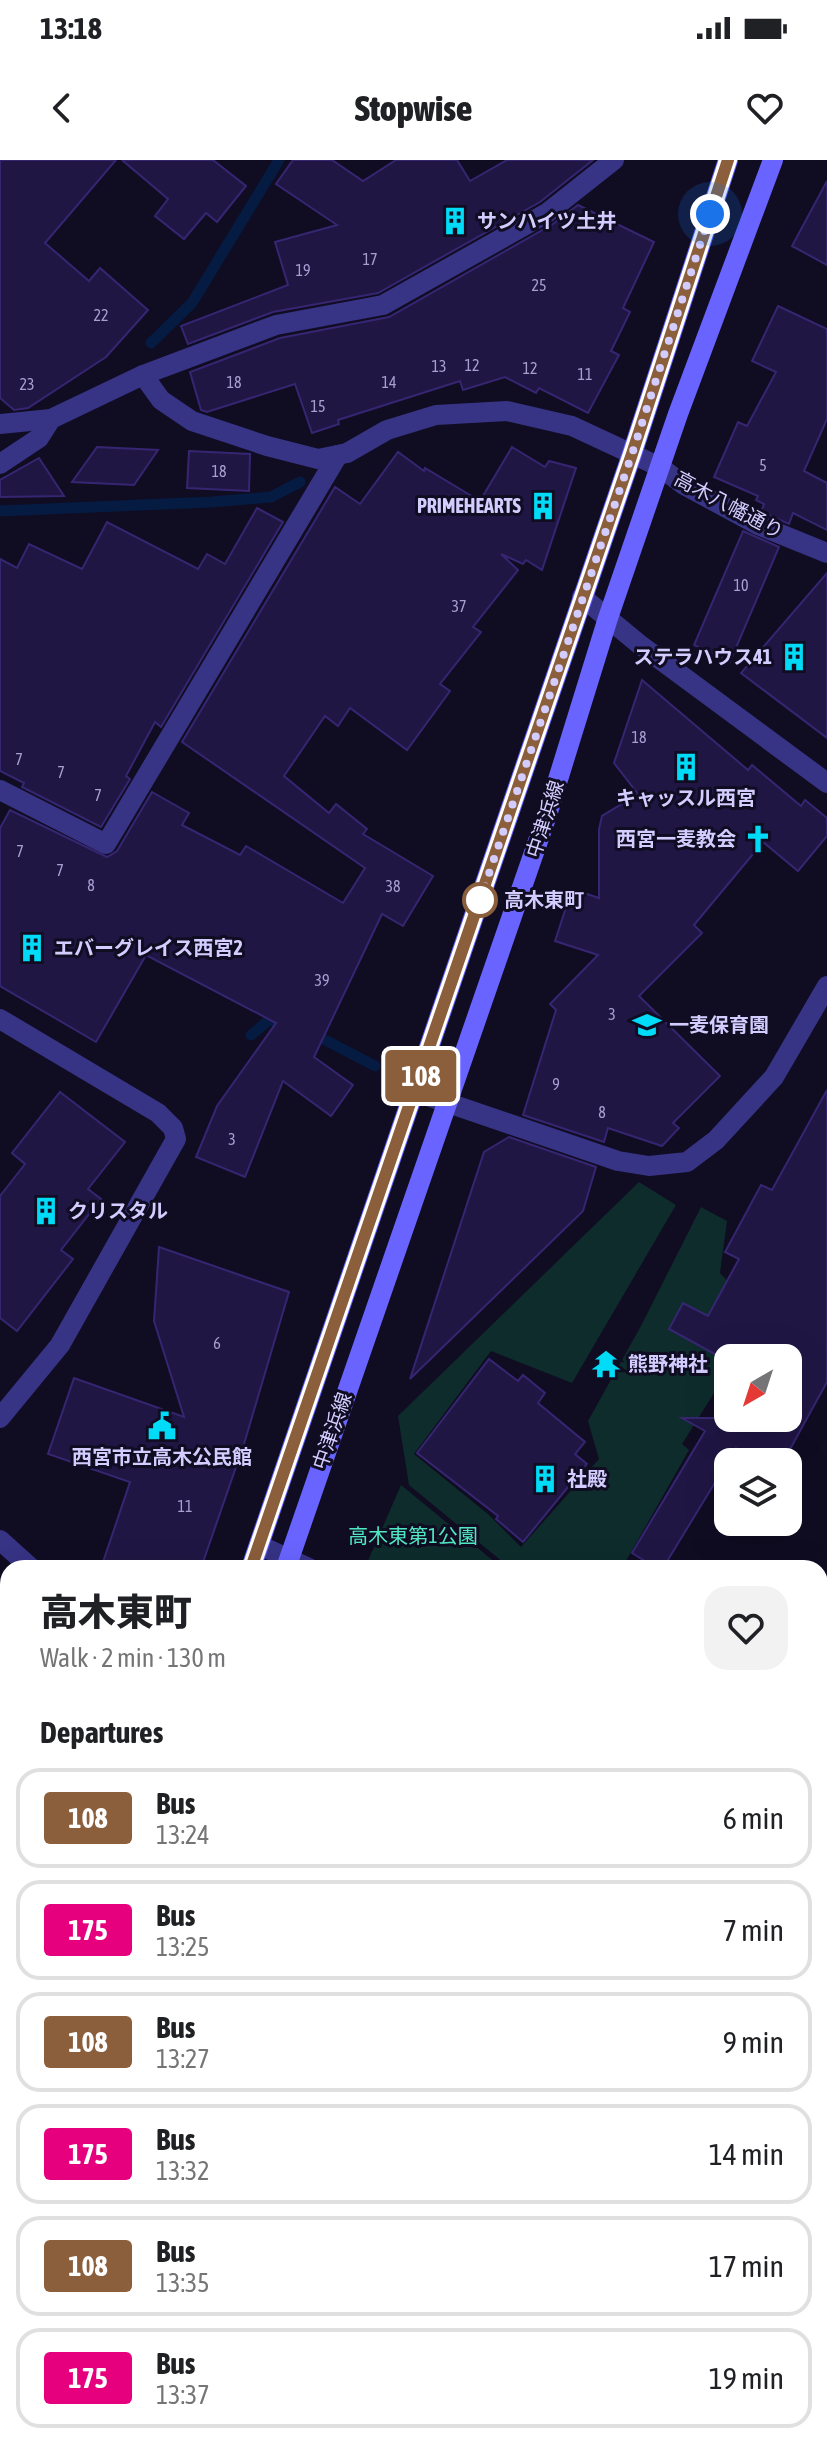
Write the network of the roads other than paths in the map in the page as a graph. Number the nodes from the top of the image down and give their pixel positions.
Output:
1 (614, 160) edge
2 (728, 160) edge
3 (773, 160) edge
4 (143, 375) junction
5 (51, 419) junction
6 (0, 424) edge
7 (632, 454) junction
8 (338, 455) junction
9 (0, 464) edge
10 (660, 467) junction
11 (827, 553) edge
12 (582, 597) junction
13 (608, 618) junction
14 (827, 783) edge
15 (0, 790) edge
16 (827, 986) edge
17 (0, 1019) edge
18 (808, 1020) junction
19 (827, 1031) edge
20 (416, 1092) junction
21 (447, 1104) junction
22 (0, 1418) edge
23 (0, 1540) edge
24 (259, 1545) junction
25 (22, 1560) edge
26 (254, 1560) edge
27 (282, 1560) edge
28 (288, 1560) edge

1 - 4 street
2 - 7 street, 中津浜線
3 - 10 street, 中津浜線
4 - 5 street
4 - 8 street
5 - 6 street
5 - 9 street
7 - 8 street, 高木八幡通り
7 - 10 street, 高木八幡通り
7 - 12 street, 中津浜線
8 - 15 street
10 - 11 street, 高木八幡通り
10 - 13 street, 中津浜線
12 - 13 street
12 - 20 street, 中津浜線
13 - 14 street
13 - 21 street, 中津浜線
16 - 18 street
17 - 22 street
18 - 19 street
18 - 21 street
20 - 21 street
20 - 24 street, 中津浜線
21 - 28 street, 中津浜線
23 - 25 street
24 - 26 street, 中津浜線
24 - 27 street

